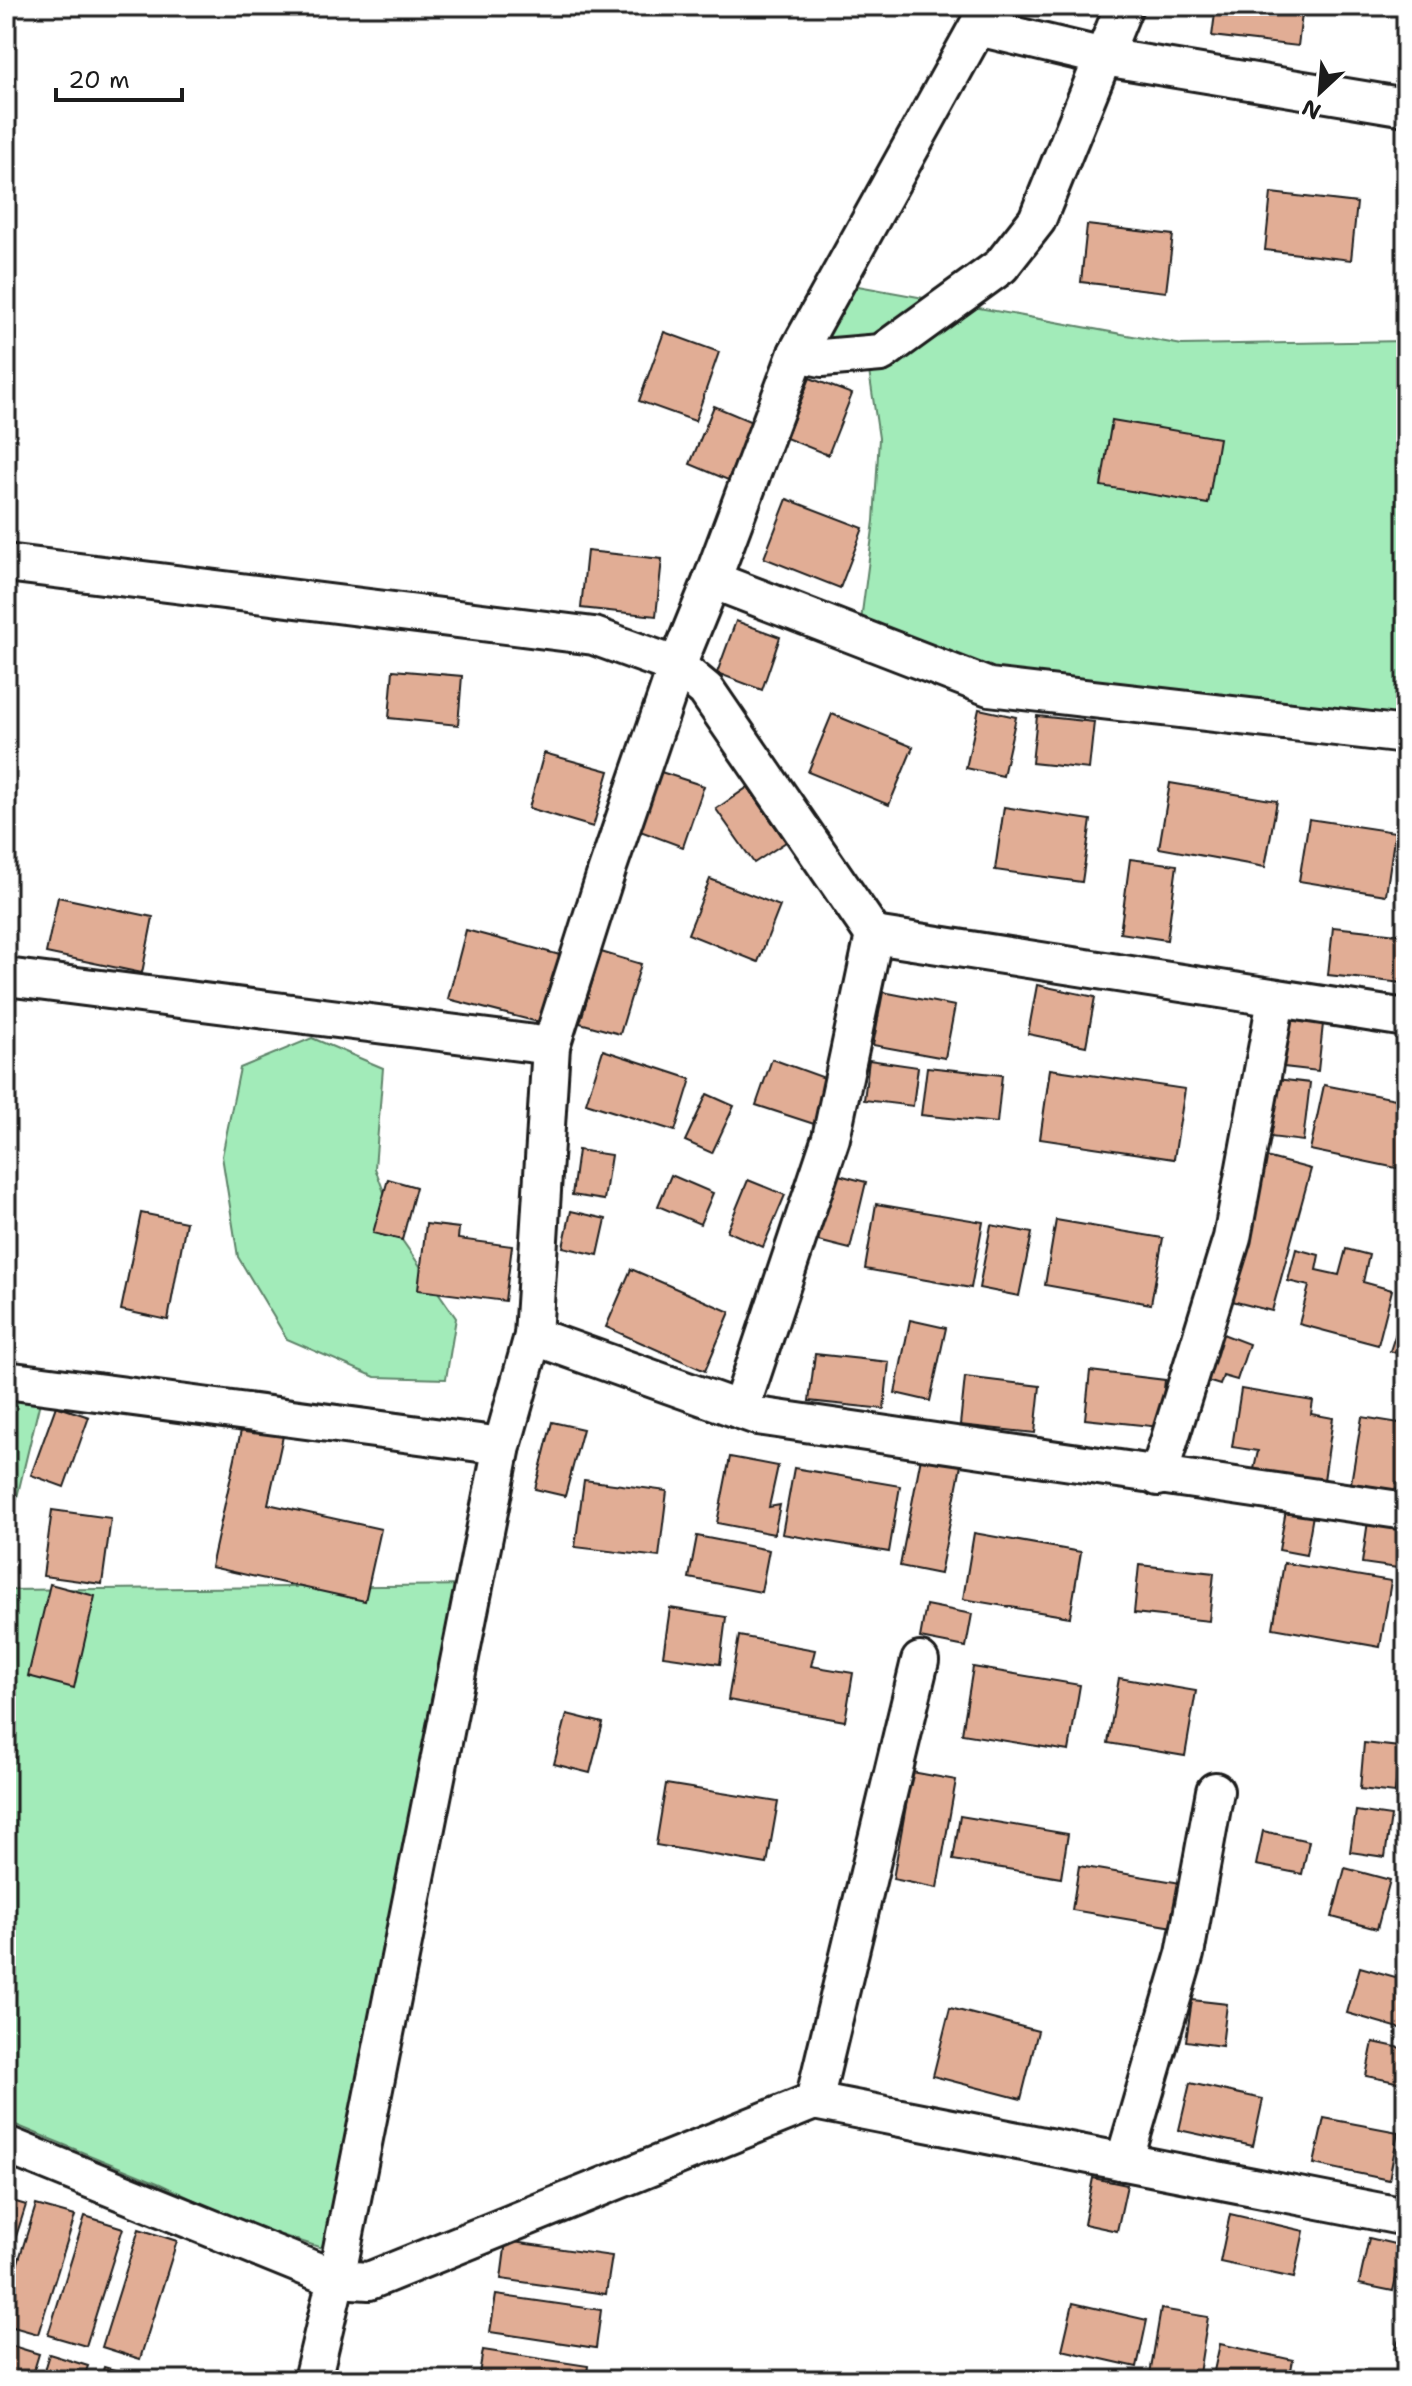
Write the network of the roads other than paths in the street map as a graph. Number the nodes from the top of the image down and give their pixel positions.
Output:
1 (1124, 6) edge
2 (983, 16) edge
3 (1104, 57) junction
4 (1406, 107) edge
5 (797, 353) junction
6 (6, 563) edge
7 (712, 580) junction
8 (677, 666) junction
9 (1406, 735) edge
10 (874, 935) junction
11 (6, 977) edge
12 (1276, 1000) junction
13 (1406, 1018) edge
14 (551, 1046) junction
15 (533, 1336) junction
16 (6, 1380) edge
17 (740, 1410) junction
18 (502, 1446) junction
19 (1158, 1477) junction
20 (1406, 1511) edge
21 (920, 1661) dead end
22 (1215, 1791) dead end
23 (814, 2101) junction
24 (6, 2145) edge
25 (1124, 2162) junction
26 (1405, 2214) edge
27 (336, 2279) junction
28 (312, 2380) edge

1 - 3 street
2 - 3 street
2 - 5 street
3 - 4 street
3 - 5 street
5 - 7 street
6 - 8 street
7 - 8 street
7 - 9 street
8 - 10 street
8 - 14 street
10 - 12 street
10 - 17 street
11 - 14 street
12 - 13 street
12 - 19 street
14 - 15 street
15 - 17 street
15 - 18 street
16 - 18 street
17 - 19 street
18 - 27 street
19 - 20 street
21 - 23 street
22 - 25 street
23 - 25 street
23 - 27 street
24 - 27 street
25 - 26 street
27 - 28 street

